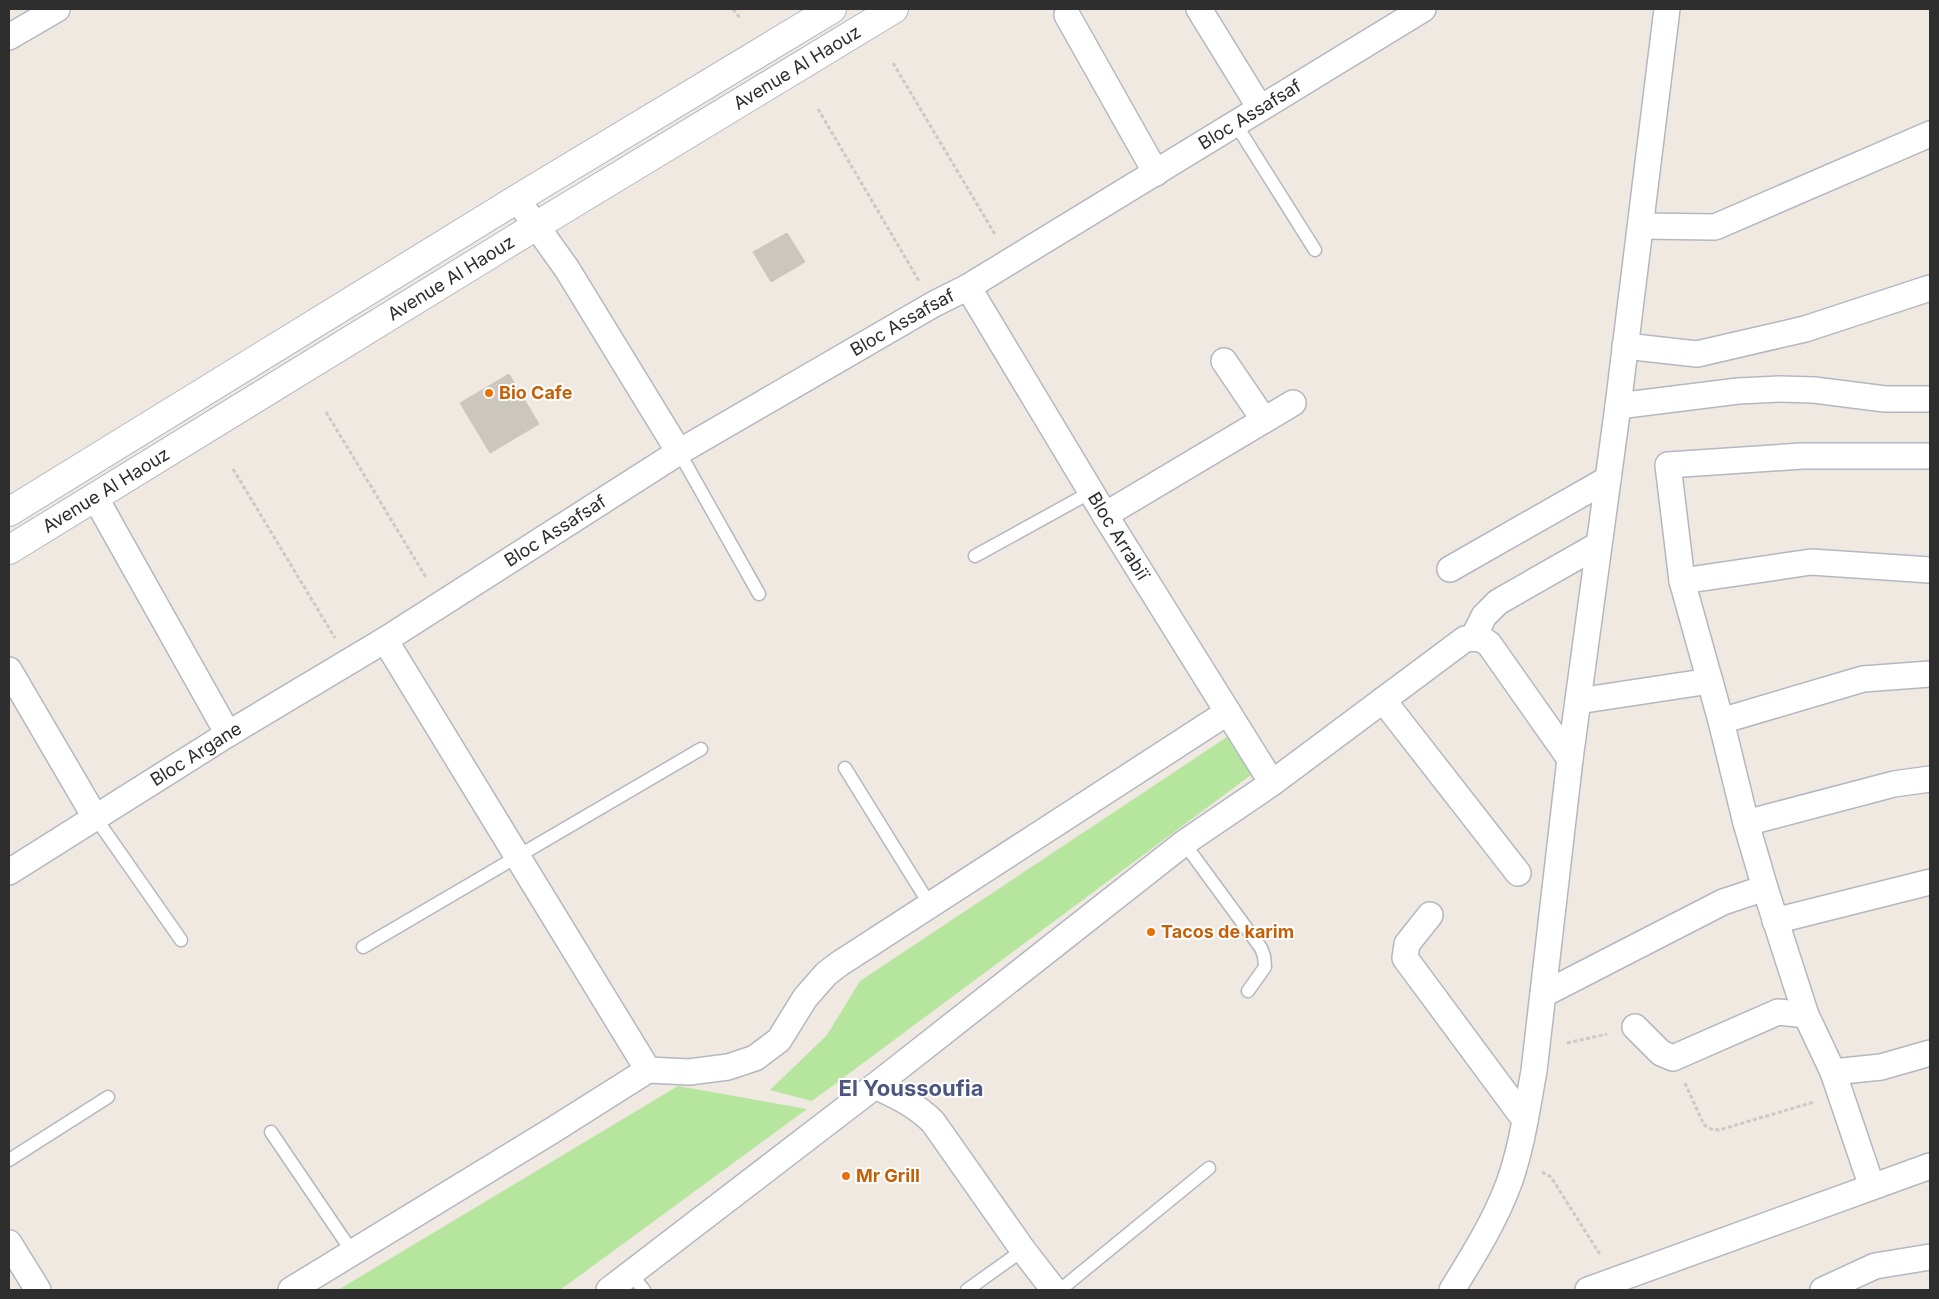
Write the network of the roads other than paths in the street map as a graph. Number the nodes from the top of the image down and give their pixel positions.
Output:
1 (57, 9) edge
2 (832, 9) edge
3 (894, 9) edge
4 (1199, 9) edge
5 (1423, 9) edge
6 (1667, 9) edge
7 (1067, 15) dead end
8 (9, 37) edge
9 (1260, 108) junction
10 (1235, 123) junction
11 (1930, 134) edge
12 (1156, 173) junction
13 (517, 199) junction
14 (536, 226) junction
15 (1641, 226) junction
16 (1315, 250) dead end
17 (968, 287) junction
18 (1930, 288) edge
19 (1625, 346) junction
20 (1224, 361) dead end
21 (1930, 399) edge
22 (1293, 403) dead end
23 (1618, 406) junction
24 (1264, 420) junction
25 (679, 452) junction
26 (1930, 456) edge
27 (1608, 479) junction
28 (1091, 492) junction
29 (94, 497) junction
30 (9, 512) edge
31 (1105, 515) junction
32 (1598, 545) junction
33 (9, 550) edge
34 (976, 556) dead end
35 (1450, 569) dead end
36 (1930, 570) edge
37 (1682, 581) junction
38 (760, 594) dead end
39 (1473, 638) junction
40 (385, 640) junction
41 (9, 670) edge
42 (1930, 674) edge
43 (1710, 681) junction
44 (1383, 700) junction
45 (1578, 701) junction
46 (1228, 712) junction
47 (1721, 720) junction
48 (228, 734) junction
49 (701, 749) dead end
50 (1570, 759) junction
51 (845, 768) dead end
52 (1930, 779) edge
53 (1272, 783) junction
54 (95, 816) junction
55 (1746, 824) junction
56 (1184, 842) junction
57 (517, 855) junction
58 (9, 872) edge
59 (1518, 873) dead end
60 (1930, 882) edge
61 (1765, 888) junction
62 (930, 905) junction
63 (1430, 915) dead end
64 (1775, 921) junction
65 (181, 940) dead end
66 (363, 946) dead end
67 (1248, 990) dead end
68 (1544, 994) junction
69 (1806, 1015) junction
70 (1635, 1027) road end
71 (1930, 1053) edge
72 (648, 1070) junction
73 (1837, 1083) junction
74 (875, 1086) junction
75 (108, 1097) dead end
76 (1525, 1120) junction
77 (271, 1132) dead end
78 (9, 1160) edge
79 (1930, 1166) edge
80 (1209, 1168) dead end
81 (1872, 1187) junction
82 (9, 1243) edge
83 (1023, 1250) junction
84 (352, 1252) junction
85 (1930, 1257) edge
86 (637, 1282) edge
87 (38, 1290) edge
88 (291, 1290) edge
89 (609, 1290) edge
90 (967, 1290) edge
91 (1054, 1290) edge
92 (1060, 1290) edge
93 (1452, 1290) edge
94 (1588, 1290) edge
95 (1823, 1290) edge

1 - 8 street
2 - 13 main road, Avenue Al Haouz
3 - 14 main road, Avenue Al Haouz
4 - 9 street
5 - 9 street, Bloc Assafsaf
6 - 15 street
7 - 12 street
9 - 10 street, Bloc Assafsaf
10 - 12 street, Bloc Assafsaf
10 - 16 lane
11 - 15 street
12 - 17 street, Bloc Assafsaf
13 - 14 street
13 - 30 main road, Avenue Al Haouz
14 - 25 street
14 - 29 main road, Avenue Al Haouz
15 - 19 street
17 - 25 street, Bloc Assafsaf
17 - 28 street, Bloc Arrabiï
18 - 19 street
19 - 23 street
20 - 24 street
21 - 23 street
22 - 24 street
23 - 27 street
24 - 31 street
25 - 38 lane
25 - 40 street, Bloc Assafsaf
26 - 37 street
27 - 32 street
27 - 35 street
28 - 31 street, Bloc Arrabiï
28 - 34 lane
29 - 33 main road, Avenue Al Haouz
29 - 48 street
31 - 46 street, Bloc Arrabiï
32 - 39 street
32 - 45 street
36 - 37 street
37 - 43 street
39 - 44 street
39 - 50 street
40 - 48 street, Bloc Argane
40 - 57 street
41 - 54 street
42 - 47 street
43 - 45 street
43 - 47 street
44 - 53 street
44 - 59 street
45 - 50 street
46 - 53 street, Bloc Arrabiï
46 - 62 street
47 - 55 street
48 - 54 street, Bloc Argane
49 - 57 lane
50 - 68 street
51 - 62 lane
52 - 55 street
53 - 56 street
54 - 58 street, Bloc Argane
54 - 65 lane
55 - 61 street
56 - 67 lane
56 - 74 street
57 - 66 lane
57 - 72 street
60 - 64 street
61 - 64 street
61 - 68 street
62 - 72 street
63 - 76 street
64 - 69 street
68 - 76 street
69 - 70 street
69 - 73 street
71 - 73 street
72 - 84 street
73 - 81 street
74 - 83 street
74 - 86 street
75 - 78 lane
76 - 93 street
77 - 84 lane
79 - 81 street
80 - 92 lane
81 - 94 street
82 - 87 street
83 - 90 lane
83 - 91 street
84 - 88 street
85 - 95 street
86 - 89 street

